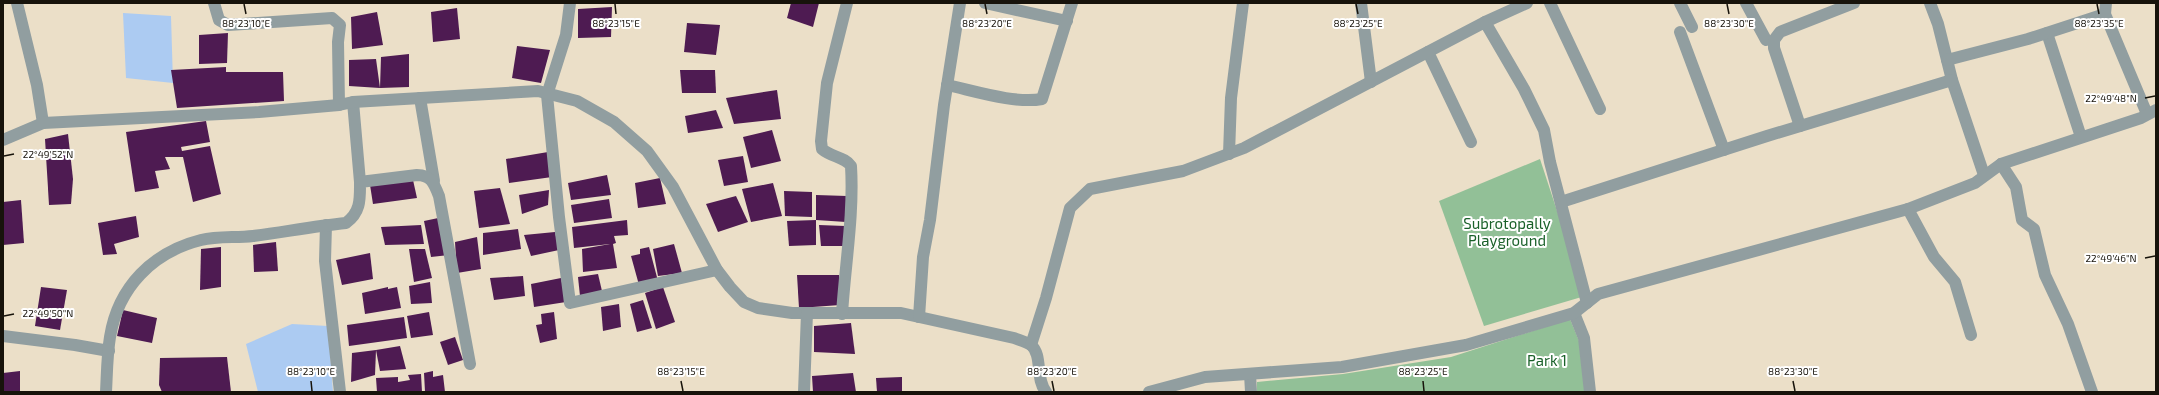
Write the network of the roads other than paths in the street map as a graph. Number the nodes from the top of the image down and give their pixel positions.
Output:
1 (17, 3) edge
2 (214, 3) edge
3 (570, 3) edge
4 (847, 3) edge
5 (960, 3) edge
6 (985, 3) edge
7 (1072, 3) edge
8 (1243, 3) edge
9 (1361, 3) edge
10 (1527, 3) edge
11 (1550, 3) edge
12 (1680, 3) edge
13 (1746, 3) edge
14 (1854, 3) edge
15 (1930, 3) edge
16 (1827, 7) edge
17 (2105, 8) edge
18 (1066, 20) junction
19 (1485, 22) junction
20 (1692, 27) dead end
21 (1680, 32) dead end
22 (2047, 33) junction
23 (1766, 40) dead end
24 (1428, 52) junction
25 (1947, 60) junction
26 (1952, 80) junction
27 (1371, 82) junction
28 (947, 85) junction
29 (547, 95) junction
30 (420, 98) junction
31 (353, 102) junction
32 (340, 105) junction
33 (1600, 109) dead end
34 (2151, 112) edge
35 (43, 123) junction
36 (1800, 126) junction
37 (2081, 137) junction
38 (3, 140) edge
39 (1471, 142) dead end
40 (1724, 150) junction
41 (1229, 154) junction
42 (2001, 164) junction
43 (1984, 175) junction
44 (434, 181) junction
45 (360, 182) junction
46 (1561, 202) junction
47 (1908, 209) junction
48 (326, 225) junction
49 (717, 270) junction
50 (1587, 303) junction
51 (807, 313) junction
52 (1574, 313) junction
53 (842, 314) junction
54 (919, 317) junction
55 (1971, 335) dead end
56 (3, 336) edge
57 (1031, 345) junction
58 (109, 351) junction
59 (470, 364) dead end
60 (1250, 374) junction
61 (106, 392) edge
62 (340, 392) edge
63 (804, 392) edge
64 (1046, 392) edge
65 (1149, 392) edge
66 (1251, 392) edge
67 (1590, 392) edge
68 (2092, 392) edge

1 - 35 street
2 - 32 street
3 - 29 street
4 - 53 street
5 - 28 street
6 - 18 street
7 - 18 street
8 - 41 street
9 - 27 street
10 - 19 street
11 - 33 street
12 - 20 street
13 - 23 street
14 - 16 street
15 - 25 street
16 - 36 street
17 - 22 street
17 - 34 street
18 - 28 street
19 - 24 street
19 - 46 street
21 - 40 street
22 - 25 street
22 - 37 street
24 - 27 street
24 - 39 street
25 - 26 street
26 - 36 street
26 - 43 street
27 - 41 street
28 - 54 street
29 - 30 street
29 - 49 street
29 - 49 street
30 - 31 street
30 - 44 street
31 - 32 street
31 - 45 street
32 - 35 street
34 - 37 street
35 - 38 street
36 - 40 street
37 - 42 street
40 - 46 street
41 - 57 street
42 - 43 street
42 - 68 street
43 - 47 street
44 - 45 street
44 - 59 street
45 - 48 street
46 - 50 street
47 - 50 street
47 - 55 street
48 - 58 street
48 - 62 street
49 - 51 street
50 - 52 street
51 - 53 street
51 - 63 street
52 - 60 street
52 - 67 street
53 - 54 street
54 - 57 street
56 - 58 street
57 - 64 street
58 - 61 street
60 - 65 street
60 - 66 street

